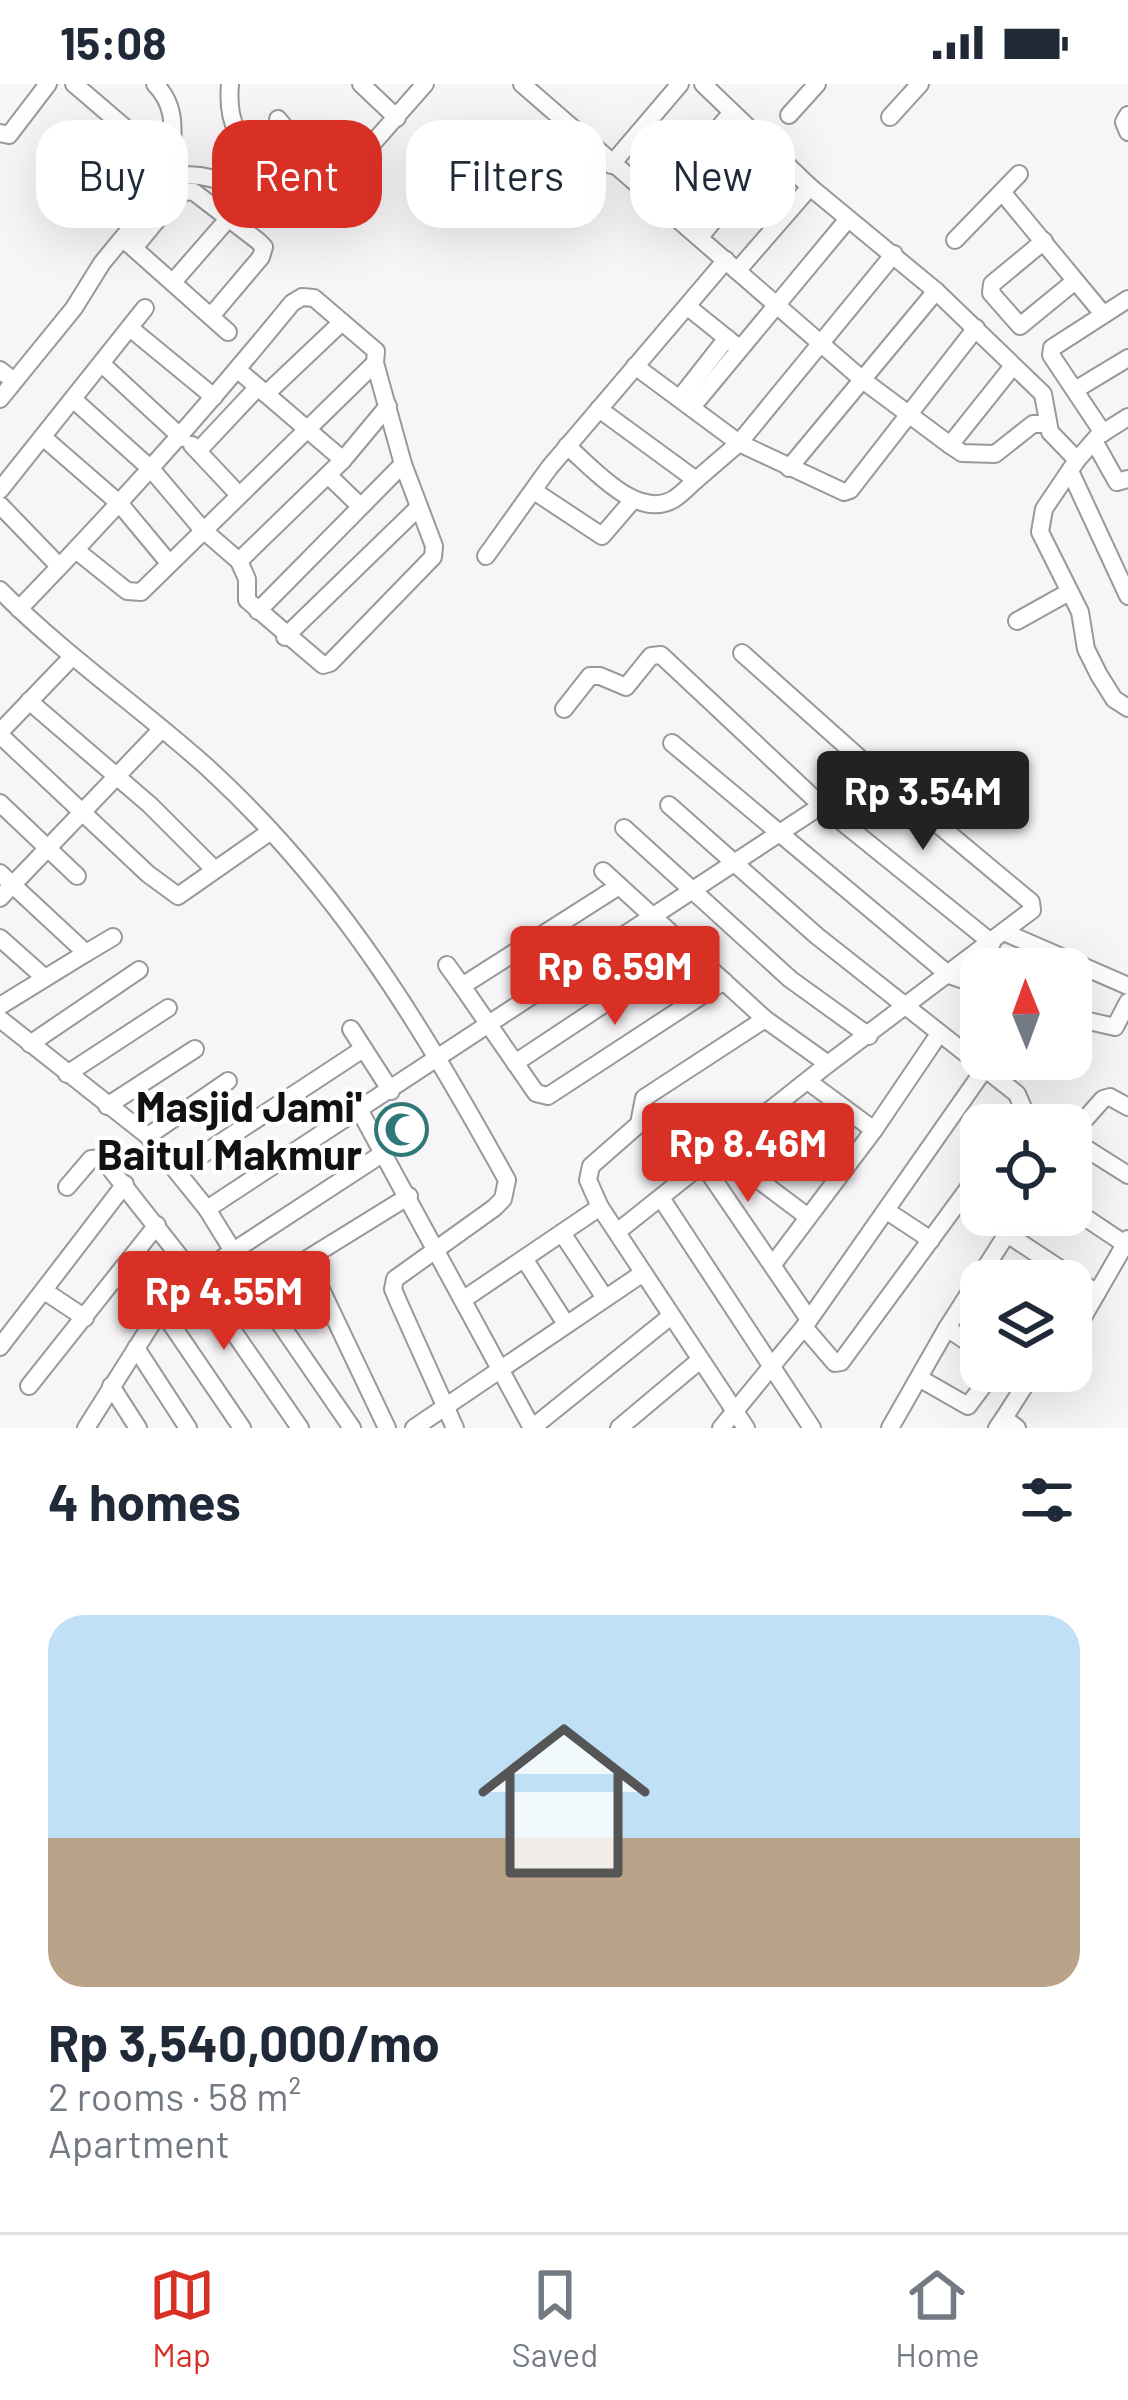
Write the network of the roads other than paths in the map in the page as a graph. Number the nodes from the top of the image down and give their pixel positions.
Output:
1 (48, 84) edge
2 (74, 84) edge
3 (155, 84) edge
4 (230, 84) edge
5 (361, 84) edge
6 (425, 84) edge
7 (522, 84) edge
8 (680, 84) edge
9 (703, 84) edge
10 (817, 84) edge
11 (920, 84) edge
12 (730, 112) junction
13 (789, 115) dead end
14 (1128, 115) edge
15 (890, 117) dead end
16 (397, 118) junction
17 (114, 120) edge
18 (174, 120) edge
19 (232, 120) edge
20 (724, 120) edge
21 (739, 120) edge
22 (1128, 132) edge
23 (0, 133) edge
24 (382, 134) edge
25 (611, 165) junction
26 (795, 172) edge
27 (1019, 174) dead end
28 (630, 181) edge
29 (810, 187) junction
30 (1002, 191) junction
31 (212, 206) edge
32 (848, 219) junction
33 (139, 228) edge
34 (220, 228) edge
35 (240, 228) edge
36 (689, 228) edge
37 (707, 228) edge
38 (700, 237) junction
39 (955, 240) dead end
40 (1044, 241) junction
41 (129, 244) junction
42 (894, 254) junction
43 (731, 265) junction
44 (1075, 281) junction
45 (173, 282) junction
46 (936, 292) junction
47 (1128, 299) edge
48 (778, 306) junction
49 (688, 307) junction
50 (145, 308) dead end
51 (1103, 314) junction
52 (212, 315) junction
53 (342, 322) junction
54 (130, 328) junction
55 (976, 328) junction
56 (228, 332) dead end
57 (734, 343) junction
58 (823, 343) junction
59 (1128, 358) edge
60 (375, 363) junction
61 (102, 364) junction
62 (635, 366) junction
63 (1013, 366) junction
64 (238, 370) junction
65 (7, 376) edge
66 (864, 381) junction
67 (262, 390) junction
68 (1075, 390) junction
69 (214, 397) junction
70 (0, 399) edge
71 (74, 400) junction
72 (686, 403) junction
73 (388, 406) junction
74 (599, 409) junction
75 (907, 416) junction
76 (1128, 417) edge
77 (1047, 424) junction
78 (305, 428) junction
79 (183, 437) junction
80 (1098, 437) junction
81 (44, 438) junction
82 (739, 443) junction
83 (950, 445) junction
84 (567, 446) junction
85 (198, 451) junction
86 (1071, 458) junction
87 (343, 460) junction
88 (404, 464) junction
89 (789, 468) junction
90 (152, 470) junction
91 (328, 475) junction
92 (1128, 478) edge
93 (696, 479) junction
94 (0, 490) edge
95 (534, 490) junction
96 (239, 495) junction
97 (633, 500) junction
98 (120, 505) junction
99 (0, 506) edge
100 (360, 506) junction
101 (419, 507) junction
102 (202, 529) junction
103 (76, 551) junction
104 (486, 556) dead end
105 (239, 561) junction
106 (170, 562) junction
107 (58, 565) junction
108 (0, 590) edge
109 (1069, 592) junction
110 (1128, 596) edge
111 (19, 609) junction
112 (258, 611) junction
113 (1017, 621) dead end
114 (285, 637) junction
115 (742, 652) dead end
116 (72, 657) junction
117 (29, 701) junction
118 (1128, 708) edge
119 (564, 709) dead end
120 (160, 731) junction
121 (0, 734) edge
122 (672, 743) dead end
123 (874, 771) junction
124 (117, 776) junction
125 (0, 803) edge
126 (669, 805) dead end
127 (821, 805) junction
128 (82, 812) junction
129 (624, 828) dead end
130 (271, 831) junction
131 (780, 835) junction
132 (47, 848) junction
133 (735, 862) junction
134 (214, 868) junction
135 (603, 871) dead end
136 (77, 876) dead end
137 (4, 885) edge
138 (619, 886) junction
139 (694, 889) junction
140 (653, 916) junction
141 (113, 937) dead end
142 (0, 938) edge
143 (999, 938) junction
144 (687, 949) junction
145 (86, 953) junction
146 (447, 964) dead end
147 (139, 970) dead end
148 (949, 975) junction
149 (45, 978) junction
150 (960, 979) edge
151 (724, 981) junction
152 (462, 986) junction
153 (1128, 986) edge
154 (1128, 1002) edge
155 (906, 1005) junction
156 (0, 1006) edge
157 (168, 1008) dead end
158 (0, 1019) edge
159 (765, 1019) junction
160 (1092, 1024) edge
161 (488, 1025) junction
162 (351, 1030) dead end
163 (939, 1034) junction
164 (868, 1036) junction
165 (30, 1044) junction
166 (195, 1049) dead end
167 (363, 1049) junction
168 (960, 1049) edge
169 (437, 1060) junction
170 (514, 1063) junction
171 (828, 1064) junction
172 (67, 1074) junction
173 (977, 1080) edge
174 (1000, 1080) edge
175 (228, 1082) dead end
176 (808, 1082) junction
177 (391, 1090) junction
178 (1022, 1104) edge
179 (107, 1106) junction
180 (1128, 1107) edge
181 (360, 1111) junction
182 (1092, 1113) edge
183 (764, 1117) junction
184 (874, 1130) junction
185 (148, 1136) junction
186 (720, 1151) junction
187 (1092, 1151) edge
188 (385, 1152) junction
189 (703, 1164) junction
190 (179, 1170) junction
191 (842, 1172) junction
192 (1128, 1175) edge
193 (125, 1184) junction
194 (67, 1187) dead end
195 (410, 1196) junction
196 (661, 1198) junction
197 (960, 1201) edge
198 (600, 1207) junction
199 (207, 1209) junction
200 (887, 1210) junction
201 (808, 1217) junction
202 (1092, 1221) edge
203 (157, 1225) junction
204 (617, 1232) junction
205 (562, 1233) junction
206 (1010, 1236) edge
207 (931, 1240) junction
208 (1126, 1242) edge
209 (232, 1249) junction
210 (438, 1250) junction
211 (525, 1260) junction
212 (308, 1262) junction
213 (774, 1263) junction
214 (643, 1273) junction
215 (195, 1276) junction
216 (257, 1291) junction
217 (46, 1292) junction
218 (1097, 1293) junction
219 (605, 1298) junction
220 (464, 1299) junction
221 (1092, 1302) edge
222 (161, 1309) junction
223 (960, 1309) edge
224 (671, 1316) junction
225 (85, 1318) junction
226 (806, 1323) junction
227 (566, 1324) junction
228 (947, 1328) junction
229 (960, 1337) edge
230 (0, 1347) edge
231 (136, 1348) junction
232 (700, 1360) junction
233 (501, 1367) junction
234 (771, 1369) junction
235 (919, 1378) junction
236 (28, 1386) dead end
237 (111, 1386) junction
238 (978, 1392) edge
239 (1022, 1392) edge
240 (445, 1407) junction
241 (742, 1420) edge
242 (1006, 1425) edge
243 (892, 1427) edge
244 (86, 1428) edge
245 (138, 1428) edge
246 (188, 1428) edge
247 (242, 1428) edge
248 (300, 1428) edge
249 (352, 1428) edge
250 (387, 1428) edge
251 (414, 1428) edge
252 (455, 1428) edge
253 (619, 1428) edge
254 (721, 1428) edge
255 (812, 1428) edge

1 - 23 street
2 - 17 street
3 - 18 street
4 - 19 street
5 - 16 street
6 - 16 street
7 - 25 street
8 - 25 street
9 - 12 street
10 - 13 street
11 - 15 street
12 - 20 street
12 - 21 street
14 - 22 street
16 - 24 street
25 - 28 street
26 - 29 street
27 - 30 street
29 - 32 street
29 - 43 street
30 - 39 street
30 - 40 street
31 - 41 street
32 - 42 street
32 - 48 street
33 - 41 street
34 - 45 street
35 - 52 street
36 - 38 street
37 - 38 street
38 - 43 street
40 - 44 street
40 - 44 street
41 - 45 street
41 - 65 street
42 - 46 street
42 - 58 street
43 - 48 street
43 - 49 street
44 - 51 street
45 - 52 street
46 - 55 street
46 - 66 street
47 - 51 street
48 - 57 street
48 - 58 street
49 - 57 street
49 - 62 street
50 - 54 street
51 - 68 street
52 - 56 street
53 - 60 street
53 - 64 street
53 - 67 street
54 - 61 street
54 - 69 street
55 - 63 street
55 - 75 street
57 - 72 street
58 - 66 street
58 - 82 street
59 - 68 street
60 - 73 street
60 - 78 street
61 - 71 street
61 - 79 street
62 - 72 street
62 - 74 street
63 - 77 street
63 - 83 street
64 - 67 street
64 - 69 street
65 - 70 street
66 - 75 street
66 - 89 street
67 - 78 street
67 - 85 street
68 - 80 street
69 - 79 street
71 - 81 street
71 - 90 street
72 - 82 street
73 - 87 street
73 - 88 street
74 - 84 street
74 - 93 street
75 - 83 street
75 - 89 street
76 - 80 street
77 - 83 street
77 - 86 street
78 - 87 street
78 - 96 street
79 - 85 street
79 - 90 street
80 - 86 street
80 - 92 street
81 - 94 street
81 - 98 street
82 - 89 street
82 - 93 street
84 - 95 street
84 - 97 street
85 - 96 street
86 - 109 street
86 - 110 street
87 - 91 street
88 - 100 street
88 - 101 street
90 - 98 street
90 - 102 street
91 - 100 street
91 - 105 street
93 - 97 street
95 - 97 street
95 - 104 street
96 - 102 street
98 - 103 street
98 - 106 street
99 - 107 street
100 - 112 street
101 - 114 street
101 - 114 street
102 - 105 street
102 - 106 street
103 - 106 street
103 - 107 street
105 - 112 street
107 - 111 street
108 - 111 street
109 - 113 street
109 - 118 street
111 - 116 street
112 - 114 street
115 - 123 street
116 - 117 street
116 - 120 street
117 - 121 street
117 - 124 street
119 - 127 street
120 - 124 street
120 - 130 street
121 - 128 street
122 - 131 street
123 - 127 street
123 - 143 street
124 - 128 street
124 - 134 street
125 - 132 street
126 - 133 street
127 - 131 street
127 - 143 street
128 - 132 street
128 - 134 street
129 - 139 street
130 - 134 street
130 - 169 street
131 - 133 street
131 - 148 street
132 - 136 street
132 - 137 street
133 - 139 street
133 - 155 street
135 - 138 street
137 - 145 street
138 - 140 street
138 - 152 street
139 - 140 street
139 - 164 street
140 - 144 street
140 - 161 street
141 - 145 street
142 - 149 street
143 - 148 street
143 - 153 street
144 - 151 street
144 - 170 street
145 - 149 street
146 - 152 street
147 - 165 street
148 - 150 street
148 - 155 street
149 - 156 street
151 - 159 street
151 - 170 street
152 - 161 street
154 - 160 street
155 - 163 street
155 - 164 street
157 - 172 street
158 - 165 street
159 - 171 street
159 - 198 street
161 - 169 street
161 - 170 street
162 - 167 street
163 - 168 street
163 - 184 street
164 - 171 street
165 - 172 street
166 - 179 street
167 - 177 street
167 - 190 street
169 - 177 street
169 - 210 street
171 - 176 street
172 - 179 street
173 - 200 street
174 - 178 street
175 - 185 street
176 - 183 street
176 - 184 street
177 - 181 street
179 - 185 street
180 - 182 street
181 - 188 street
181 - 199 street
183 - 186 street
183 - 191 street
184 - 191 street
185 - 190 street
186 - 189 street
186 - 201 street
187 - 192 street
188 - 195 street
188 - 209 street
189 - 196 street
189 - 213 street
190 - 199 street
191 - 201 street
193 - 194 street
193 - 203 street
193 - 217 street
195 - 210 street
195 - 212 street
196 - 204 street
196 - 234 street
197 - 207 street
198 - 204 street
198 - 205 street
199 - 209 street
200 - 207 street
200 - 226 street
201 - 213 street
202 - 208 street
203 - 215 street
203 - 225 street
204 - 214 street
205 - 211 street
205 - 219 street
206 - 218 street
207 - 226 street
208 - 218 street
209 - 215 street
209 - 216 street
210 - 220 street
210 - 240 street
211 - 220 street
211 - 227 street
212 - 216 street
212 - 250 street
213 - 226 street
214 - 219 street
214 - 224 street
215 - 222 street
215 - 248 street
216 - 249 street
217 - 225 street
217 - 230 street
218 - 221 street
219 - 227 street
220 - 233 street
222 - 231 street
222 - 247 street
223 - 228 street
224 - 232 street
224 - 233 street
225 - 236 street
226 - 234 street
227 - 233 street
228 - 229 street
228 - 235 street
231 - 237 street
231 - 246 street
232 - 241 street
232 - 253 street
233 - 240 street
234 - 241 street
234 - 255 street
235 - 238 street
235 - 243 street
237 - 244 street
237 - 245 street
239 - 242 street
240 - 251 street
240 - 252 street
241 - 254 street

